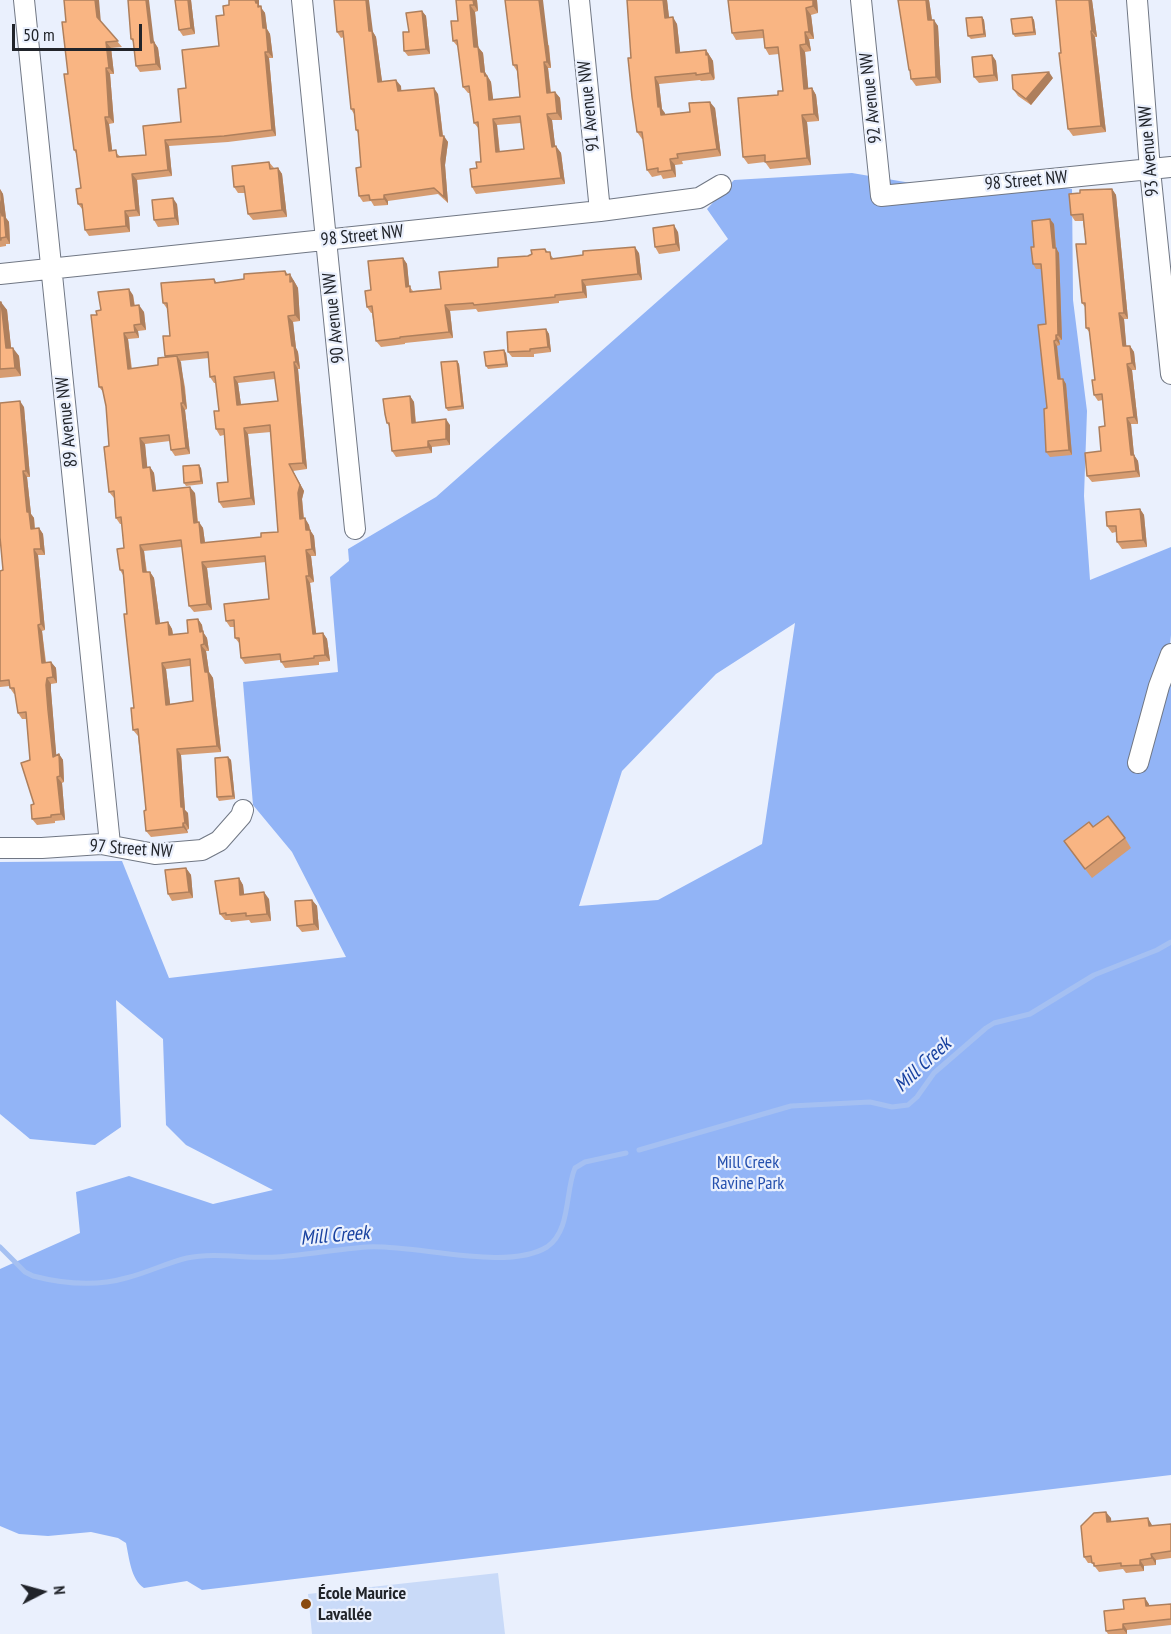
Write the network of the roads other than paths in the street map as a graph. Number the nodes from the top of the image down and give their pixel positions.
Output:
1 (24, 0) edge
2 (302, 0) edge
3 (579, 0) edge
4 (861, 0) edge
5 (1137, 0) edge
6 (1171, 167) edge
7 (1150, 170) junction
8 (721, 185) dead end
9 (881, 196) joint
10 (600, 211) junction
11 (326, 240) junction
12 (51, 268) junction
13 (0, 274) edge
14 (1171, 374) edge
15 (355, 529) dead end
16 (1171, 654) edge
17 (1138, 763) dead end
18 (243, 810) dead end
19 (110, 844) junction
20 (0, 848) edge

1 - 12 street, 89 Avenue NW
2 - 11 street, 90 Avenue NW
3 - 10 street, 91 Avenue NW
4 - 9 street, 92 Avenue NW
5 - 7 street, 93 Avenue NW
6 - 7 street, 98 Street NW
7 - 9 street, 98 Street NW
7 - 14 street, 93 Avenue NW
8 - 10 street, 98 Street NW
10 - 11 street, 98 Street NW
11 - 12 street, 98 Street NW
11 - 15 street, 90 Avenue NW
12 - 13 street, 98 Street NW
12 - 19 street, 89 Avenue NW
16 - 17 street
18 - 19 street, 97 Street NW
19 - 20 street, 97 Street NW

